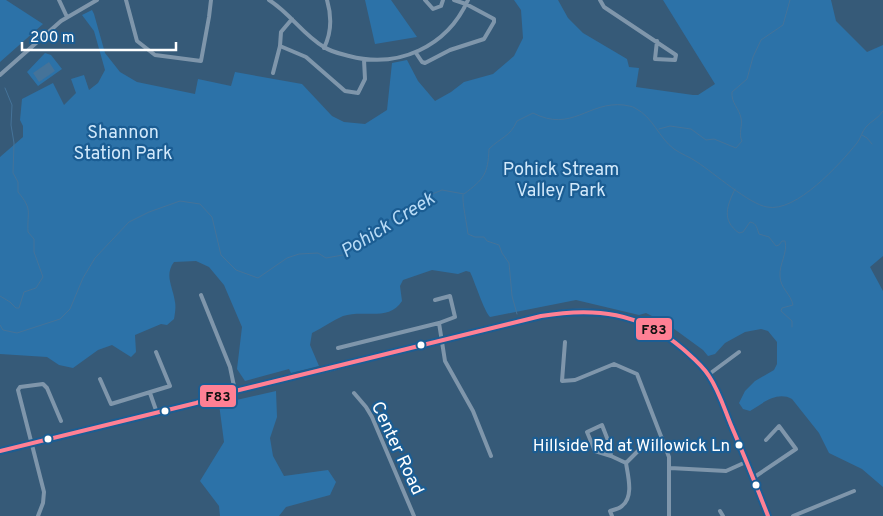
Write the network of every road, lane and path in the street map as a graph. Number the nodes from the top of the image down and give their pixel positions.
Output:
1 (59, 0) edge
2 (97, 0) edge
3 (126, 0) edge
4 (210, 0) edge
5 (269, 0) edge
6 (327, 0) edge
7 (425, 0) edge
8 (443, 0) edge
9 (454, 0) edge
10 (600, 0) edge
11 (467, 2) edge
12 (67, 17) junction
13 (292, 19) junction
14 (657, 41) junction
15 (280, 46) junction
16 (324, 48) junction
17 (416, 53) junction
18 (364, 60) junction
19 (272, 73) dead end
20 (0, 75) edge
21 (201, 295) dead end
22 (435, 300) dead end
23 (439, 323) junction
24 (442, 341) junction
25 (565, 342) dead end
26 (338, 348) dead end
27 (156, 352) dead end
28 (739, 352) dead end
29 (708, 375) junction
30 (100, 379) dead end
31 (235, 391) junction
32 (150, 393) junction
33 (354, 393) dead end
34 (157, 412) junction
35 (62, 420) dead end
36 (662, 438) junction
37 (766, 440) dead end
38 (32, 442) junction
39 (0, 451) edge
40 (491, 456) dead end
41 (611, 456) junction
42 (626, 462) junction
43 (746, 462) junction
44 (670, 468) junction
45 (753, 478) junction
46 (854, 491) dead end
47 (720, 511) dead end
48 (38, 516) edge
49 (414, 516) edge
50 (612, 516) edge
51 (669, 516) edge
52 (723, 516) edge
53 (768, 516) edge
54 (794, 516) edge

1 - 12 street
2 - 12 street
3 - 4 street
5 - 13 street
6 - 16 street
7 - 8 street
9 - 11 street
10 - 14 street
11 - 17 street
11 - 17 street
12 - 20 street
13 - 15 street
13 - 16 street
14 - 14 street
15 - 18 street
15 - 19 street
16 - 18 street
17 - 18 street
21 - 31 street
22 - 23 street
23 - 24 street
23 - 26 street
24 - 29 street
24 - 31 street
24 - 40 street
25 - 36 street
27 - 32 street
28 - 29 street
29 - 43 street
30 - 32 street
31 - 34 street
32 - 34 street
33 - 49 street, Center Road
34 - 38 street
35 - 38 street
36 - 42 street
36 - 44 street
37 - 45 street
38 - 39 street
38 - 48 street
41 - 41 street
41 - 42 street
42 - 50 street
43 - 44 street
43 - 45 street
44 - 51 street
45 - 53 street
46 - 54 street
47 - 52 street

